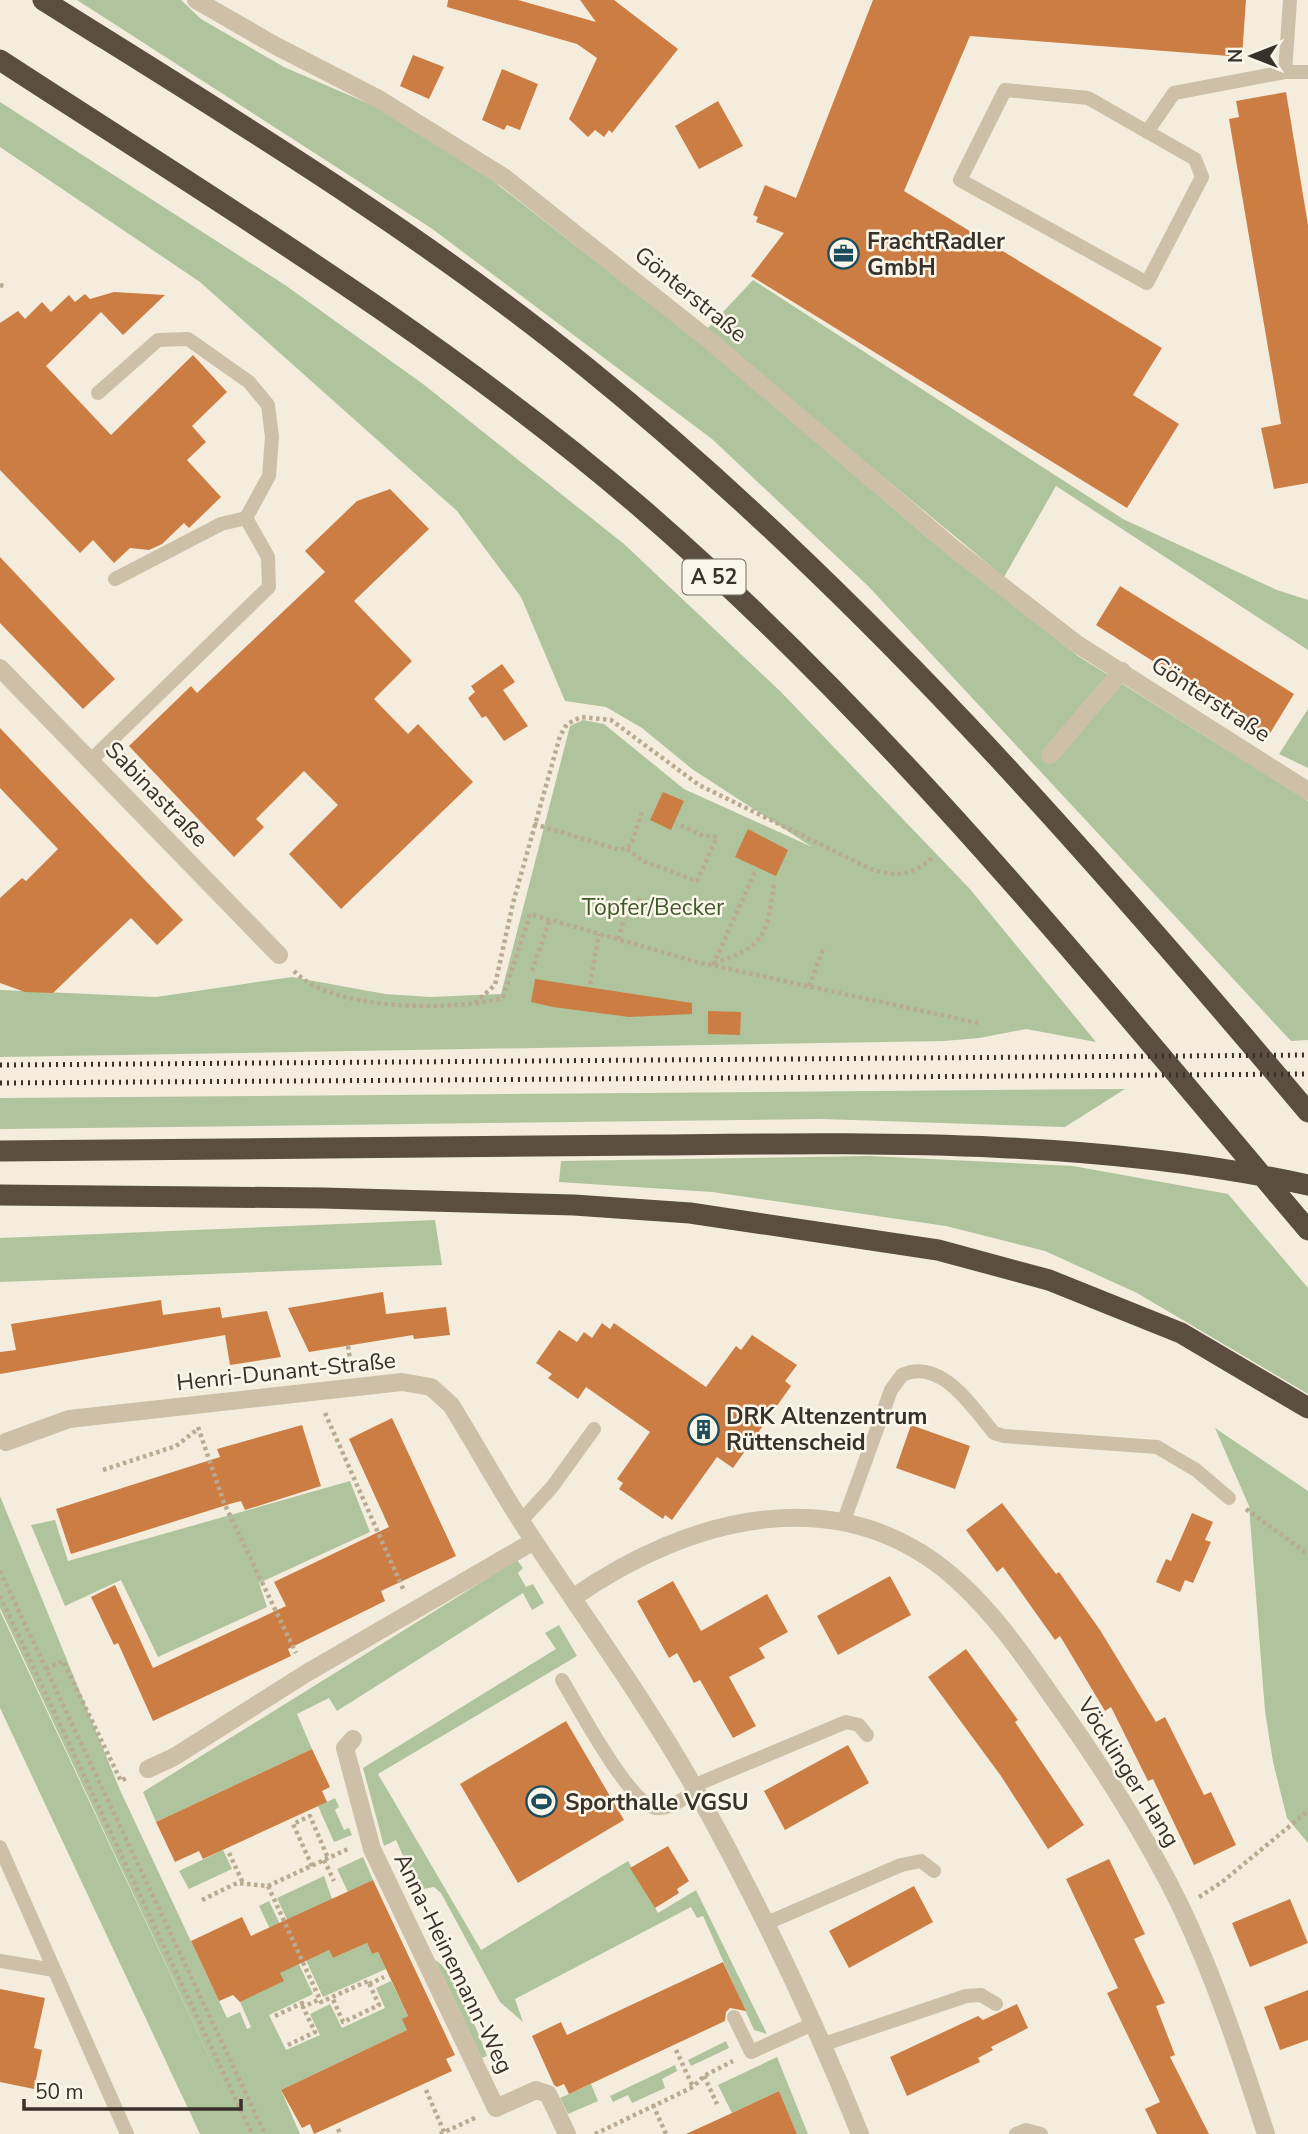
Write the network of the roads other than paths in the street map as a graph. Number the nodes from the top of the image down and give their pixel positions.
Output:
1 (43, 0) edge
2 (197, 0) edge
3 (1290, 0) edge
4 (0, 60) edge
5 (1285, 72) junction
6 (1308, 72) edge
7 (1147, 132) junction
8 (98, 393) dead end
9 (246, 518) junction
10 (115, 579) dead end
11 (0, 668) edge
12 (1122, 671) junction
13 (1050, 755) dead end
14 (90, 761) junction
15 (1308, 791) edge
16 (279, 955) road end
17 (1308, 1112) edge
18 (0, 1151) edge
19 (1308, 1185) edge
20 (0, 1195) edge
21 (1308, 1230) edge
22 (1308, 1408) edge
23 (594, 1429) dead end
24 (6, 1442) dead end
25 (1229, 1497) road end
26 (522, 1521) junction
27 (843, 1522) junction
28 (534, 1541) junction
29 (574, 1597) junction
30 (562, 1680) dead end
31 (867, 1735) dead end
32 (353, 1739) dead end
33 (148, 1769) road end
34 (694, 1789) junction
35 (0, 1847) edge
36 (934, 1871) dead end
37 (767, 1923) junction
38 (0, 1961) edge
39 (54, 1970) junction
40 (996, 2004) dead end
41 (734, 2017) dead end
42 (815, 2023) junction
43 (824, 2044) junction
44 (127, 2134) edge
45 (567, 2134) edge
46 (860, 2134) edge
47 (1016, 2134) edge
48 (1041, 2134) edge
49 (1266, 2134) edge

1 - 17 highway
2 - 12 street, Gönterstraße
3 - 5 lane
4 - 21 highway, A 52
5 - 6 lane
5 - 7 lane
7 - 7 lane
8 - 9 lane
9 - 10 lane
9 - 14 lane
11 - 14 street, Sabinastraße
12 - 13 street, Gönterstraße
12 - 15 street, Gönterstraße
14 - 16 street, Sabinastraße
18 - 19 highway
20 - 22 highway
23 - 26 lane
24 - 26 street, Henri-Dunant-Straße
25 - 27 lane
26 - 28 street, Henri-Dunant-Straße
27 - 29 street, Vöcklinger Hang
27 - 49 street, Vöcklinger Hang
28 - 29 street, Henri-Dunant-Straße
28 - 33 street
29 - 34 street, Henri-Dunant-Straße
30 - 34 lane
31 - 34 lane
32 - 45 street, Anna-Heinemann-Weg
34 - 37 street, Henri-Dunant-Straße
35 - 39 lane
36 - 37 lane
37 - 42 street, Henri-Dunant-Straße
38 - 39 lane
39 - 44 lane
40 - 43 lane
41 - 42 lane
42 - 43 street, Henri-Dunant-Straße
43 - 46 street, Henri-Dunant-Straße
47 - 48 lane

